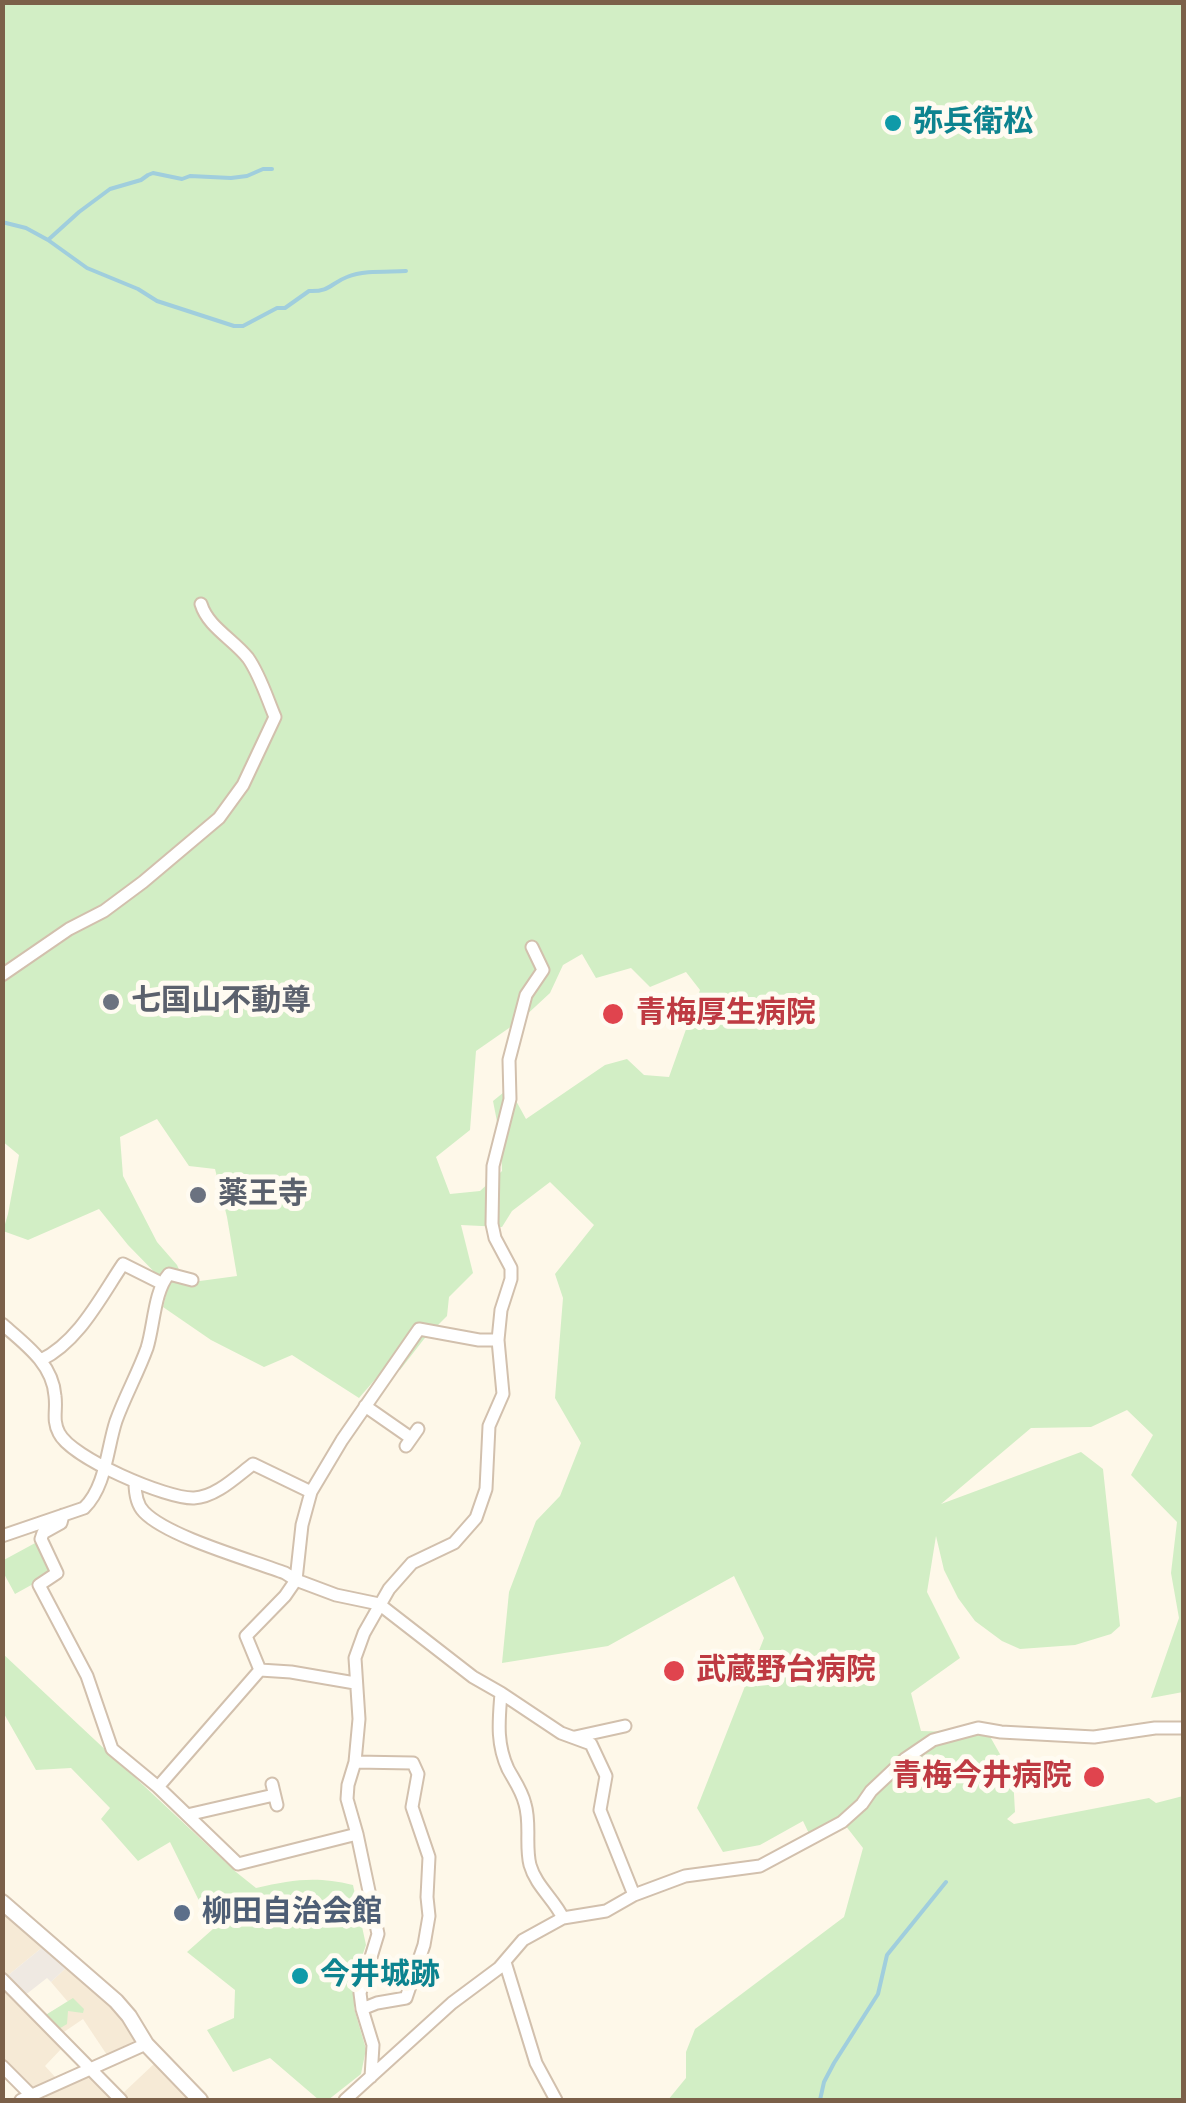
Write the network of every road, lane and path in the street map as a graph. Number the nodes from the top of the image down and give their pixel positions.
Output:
1 (201, 604) dead end
2 (532, 947) dead end
3 (2, 975) edge
4 (192, 1280) dead end
5 (161, 1283) junction
6 (2, 1324) edge
7 (498, 1340) junction
8 (41, 1360) junction
9 (365, 1406) junction
10 (412, 1438) dead end
11 (104, 1467) junction
12 (135, 1482) junction
13 (312, 1492) junction
14 (63, 1515) junction
15 (2, 1536) edge
16 (296, 1580) junction
17 (379, 1604) junction
18 (260, 1670) junction
19 (355, 1683) junction
20 (501, 1692) junction
21 (625, 1726) dead end
22 (1184, 1728) edge
23 (574, 1737) junction
24 (355, 1762) junction
25 (158, 1787) junction
26 (275, 1795) dead end
27 (187, 1815) junction
28 (357, 1834) junction
29 (634, 1895) junction
30 (2, 1902) edge
31 (563, 1918) junction
32 (505, 1962) junction
33 (2, 1979) edge
34 (362, 2009) junction
35 (146, 2044) junction
36 (2, 2066) edge
37 (90, 2069) junction
38 (371, 2078) junction
39 (30, 2099) edge
40 (121, 2100) edge
41 (200, 2100) edge
42 (345, 2100) edge
43 (556, 2100) edge

1 - 3 street
2 - 7 street
4 - 5 street
5 - 8 street
5 - 11 street
6 - 8 street
7 - 9 street
7 - 17 street
8 - 11 street
9 - 10 street
9 - 13 street
11 - 12 street
11 - 14 street
12 - 13 street
12 - 16 street
13 - 16 street
14 - 15 street
14 - 25 street
16 - 17 street
16 - 18 street
17 - 19 street
17 - 20 street
18 - 19 street
18 - 25 street
19 - 24 street
20 - 23 street
20 - 31 street
21 - 23 street
22 - 29 street
23 - 29 street
24 - 28 street
24 - 34 street
25 - 27 street
26 - 27 street
27 - 28 street
28 - 34 street
29 - 31 street
30 - 35 street
31 - 32 street
32 - 38 street
32 - 43 street
33 - 37 street
34 - 38 street
35 - 37 street
35 - 41 street
36 - 39 street
37 - 39 street
37 - 40 street
38 - 42 street

